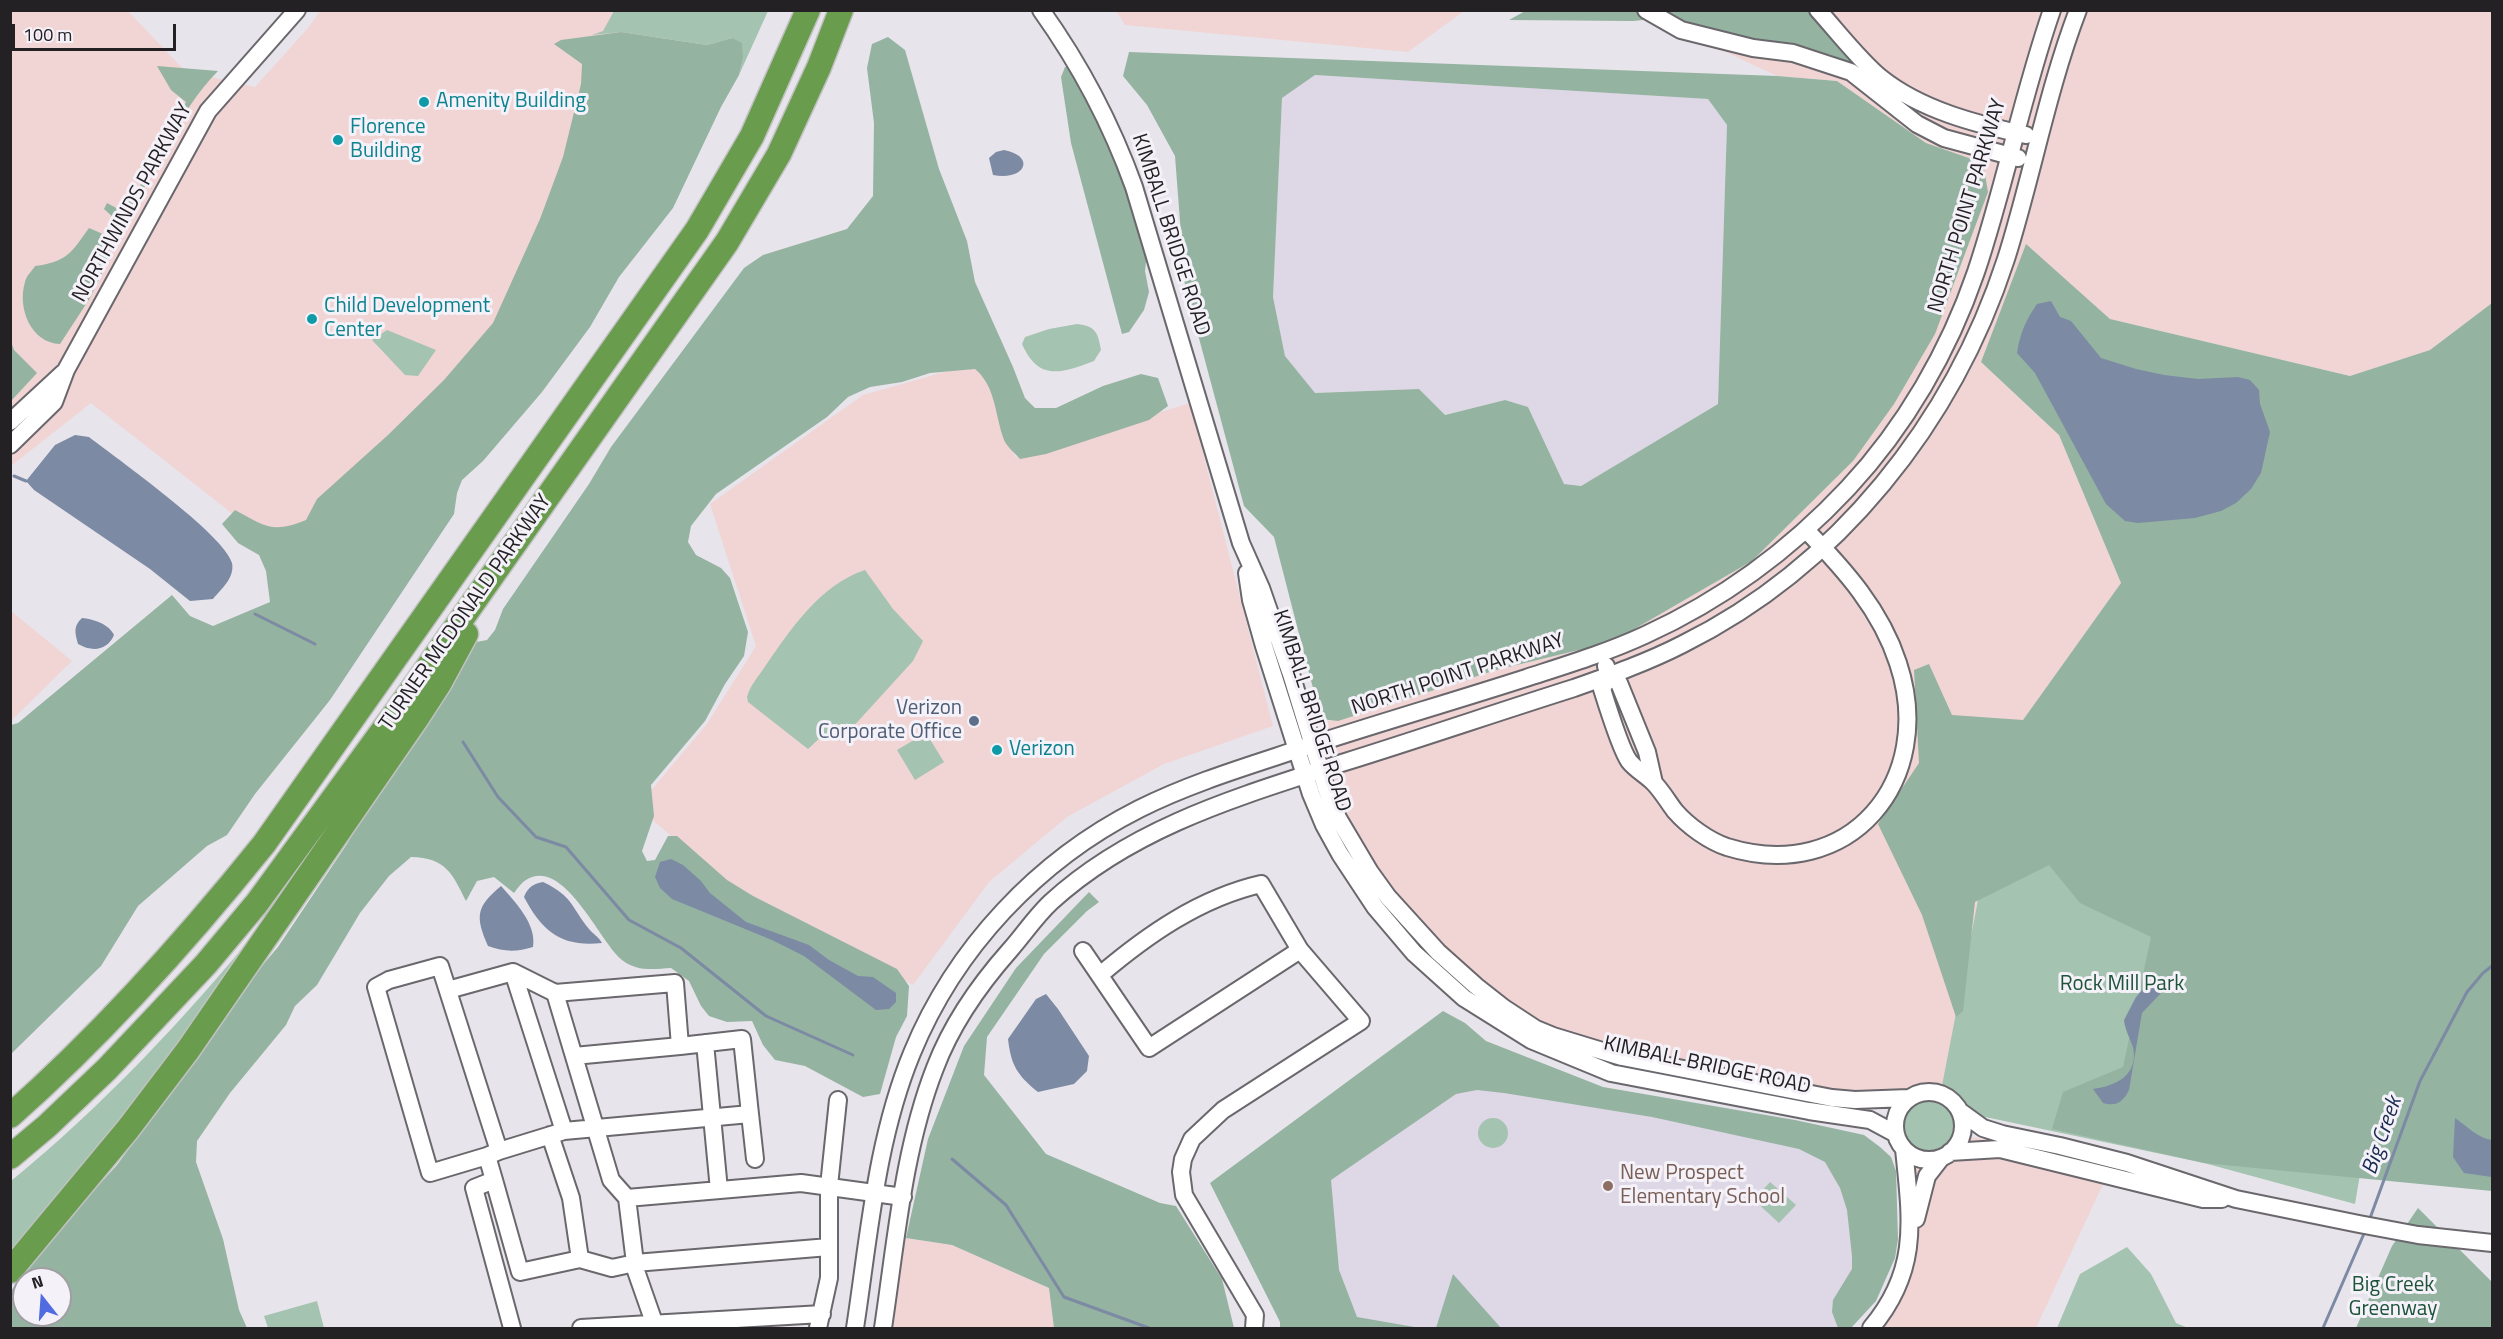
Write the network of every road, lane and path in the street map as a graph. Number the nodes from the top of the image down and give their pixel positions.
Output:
1 (297, 10) edge
2 (808, 10) edge
3 (841, 10) edge
4 (1028, 10) edge
5 (1041, 10) edge
6 (1646, 10) edge
7 (1818, 10) edge
8 (2052, 10) edge
9 (2078, 10) edge
10 (1069, 53) junction
11 (2015, 133) junction
12 (2038, 138) junction
13 (2009, 157) junction
14 (2033, 160) junction
15 (66, 370) junction
16 (10, 422) edge
17 (10, 444) edge
18 (1806, 530) junction
19 (1823, 547) junction
20 (480, 593) junction
21 (1602, 653) junction
22 (1610, 676) junction
23 (1305, 747) junction
24 (1313, 772) junction
25 (1030, 884) junction
26 (1048, 905) junction
27 (1300, 950) junction
28 (1083, 951) dead end
29 (513, 972) junction
30 (1100, 975) junction
31 (448, 990) junction
32 (555, 993) junction
33 (705, 1043) junction
34 (680, 1046) junction
35 (574, 1056) junction
36 (1909, 1098) junction
37 (838, 1100) dead end
38 (1961, 1112) junction
39 (750, 1114) junction
40 (10, 1116) edge
41 (712, 1118) junction
42 (595, 1129) junction
43 (557, 1133) junction
44 (1900, 1142) junction
45 (493, 1153) junction
46 (1946, 1155) junction
47 (10, 1157) edge
48 (754, 1159) dead end
49 (494, 1180) junction
50 (829, 1186) junction
51 (719, 1190) junction
52 (875, 1194) junction
53 (903, 1197) junction
54 (627, 1198) junction
55 (2236, 1199) junction
56 (1911, 1232) junction
57 (2493, 1243) edge
58 (829, 1247) junction
59 (580, 1259) junction
60 (634, 1263) junction
61 (10, 1271) edge
62 (520, 1272) junction
63 (499, 1281) junction
64 (820, 1321) edge
65 (655, 1327) edge
66 (512, 1329) edge
67 (581, 1329) edge
68 (855, 1329) edge
69 (884, 1329) edge
70 (1254, 1329) edge
71 (1871, 1329) edge

1 - 15 street, NORTHWINDS PARKWAY
2 - 40 highway, TURNER MCDONALD PARKWAY
3 - 20 highway, TURNER MCDONALD PARKWAY
4 - 10 street, KIMBALL BRIDGE ROAD
5 - 10 street, KIMBALL BRIDGE ROAD
6 - 13 street
7 - 11 street
8 - 11 street, NORTH POINT PARKWAY
9 - 12 street
10 - 23 street, KIMBALL BRIDGE ROAD
11 - 12 street
11 - 13 street, NORTH POINT PARKWAY
12 - 14 street
13 - 14 street
13 - 18 street, NORTH POINT PARKWAY
14 - 19 street
15 - 16 street, NORTHWINDS PARKWAY
15 - 17 street, NORTHWINDS PARKWAY
18 - 19 street
18 - 21 street, NORTH POINT PARKWAY
19 - 22 street
19 - 22 street
20 - 47 highway, TURNER MCDONALD PARKWAY
20 - 61 highway
21 - 22 street
21 - 23 street, NORTH POINT PARKWAY
22 - 24 street
23 - 24 street, KIMBALL BRIDGE ROAD
23 - 25 street, NORTH POINT PARKWAY
24 - 26 street
24 - 36 street, KIMBALL BRIDGE ROAD
24 - 44 street, KIMBALL BRIDGE ROAD
25 - 26 street
25 - 52 street, NORTH POINT PARKWAY
26 - 53 street
27 - 30 street
27 - 30 street
27 - 70 street
28 - 30 street
29 - 31 street
29 - 32 street
29 - 43 street
31 - 45 street
31 - 45 street
32 - 34 street
32 - 35 street
33 - 34 street
33 - 39 street
33 - 41 street
34 - 35 street
35 - 42 street
36 - 38 street
36 - 44 street
37 - 50 street
38 - 46 street
38 - 55 street
39 - 41 street
39 - 48 street
41 - 42 street
41 - 51 street
42 - 43 street
42 - 54 street
43 - 45 street
43 - 59 street
44 - 46 street
44 - 56 street
45 - 49 street
46 - 55 street
46 - 56 street
49 - 62 street
49 - 63 street
50 - 51 street
50 - 52 street
50 - 58 street
51 - 54 street
52 - 53 street
52 - 68 street, NORTH POINT PARKWAY
53 - 69 street
54 - 60 street
55 - 57 street
56 - 71 street
58 - 60 street
58 - 64 street
59 - 60 street
59 - 62 street
60 - 65 street
62 - 63 street
63 - 66 street
64 - 65 street
65 - 67 street

